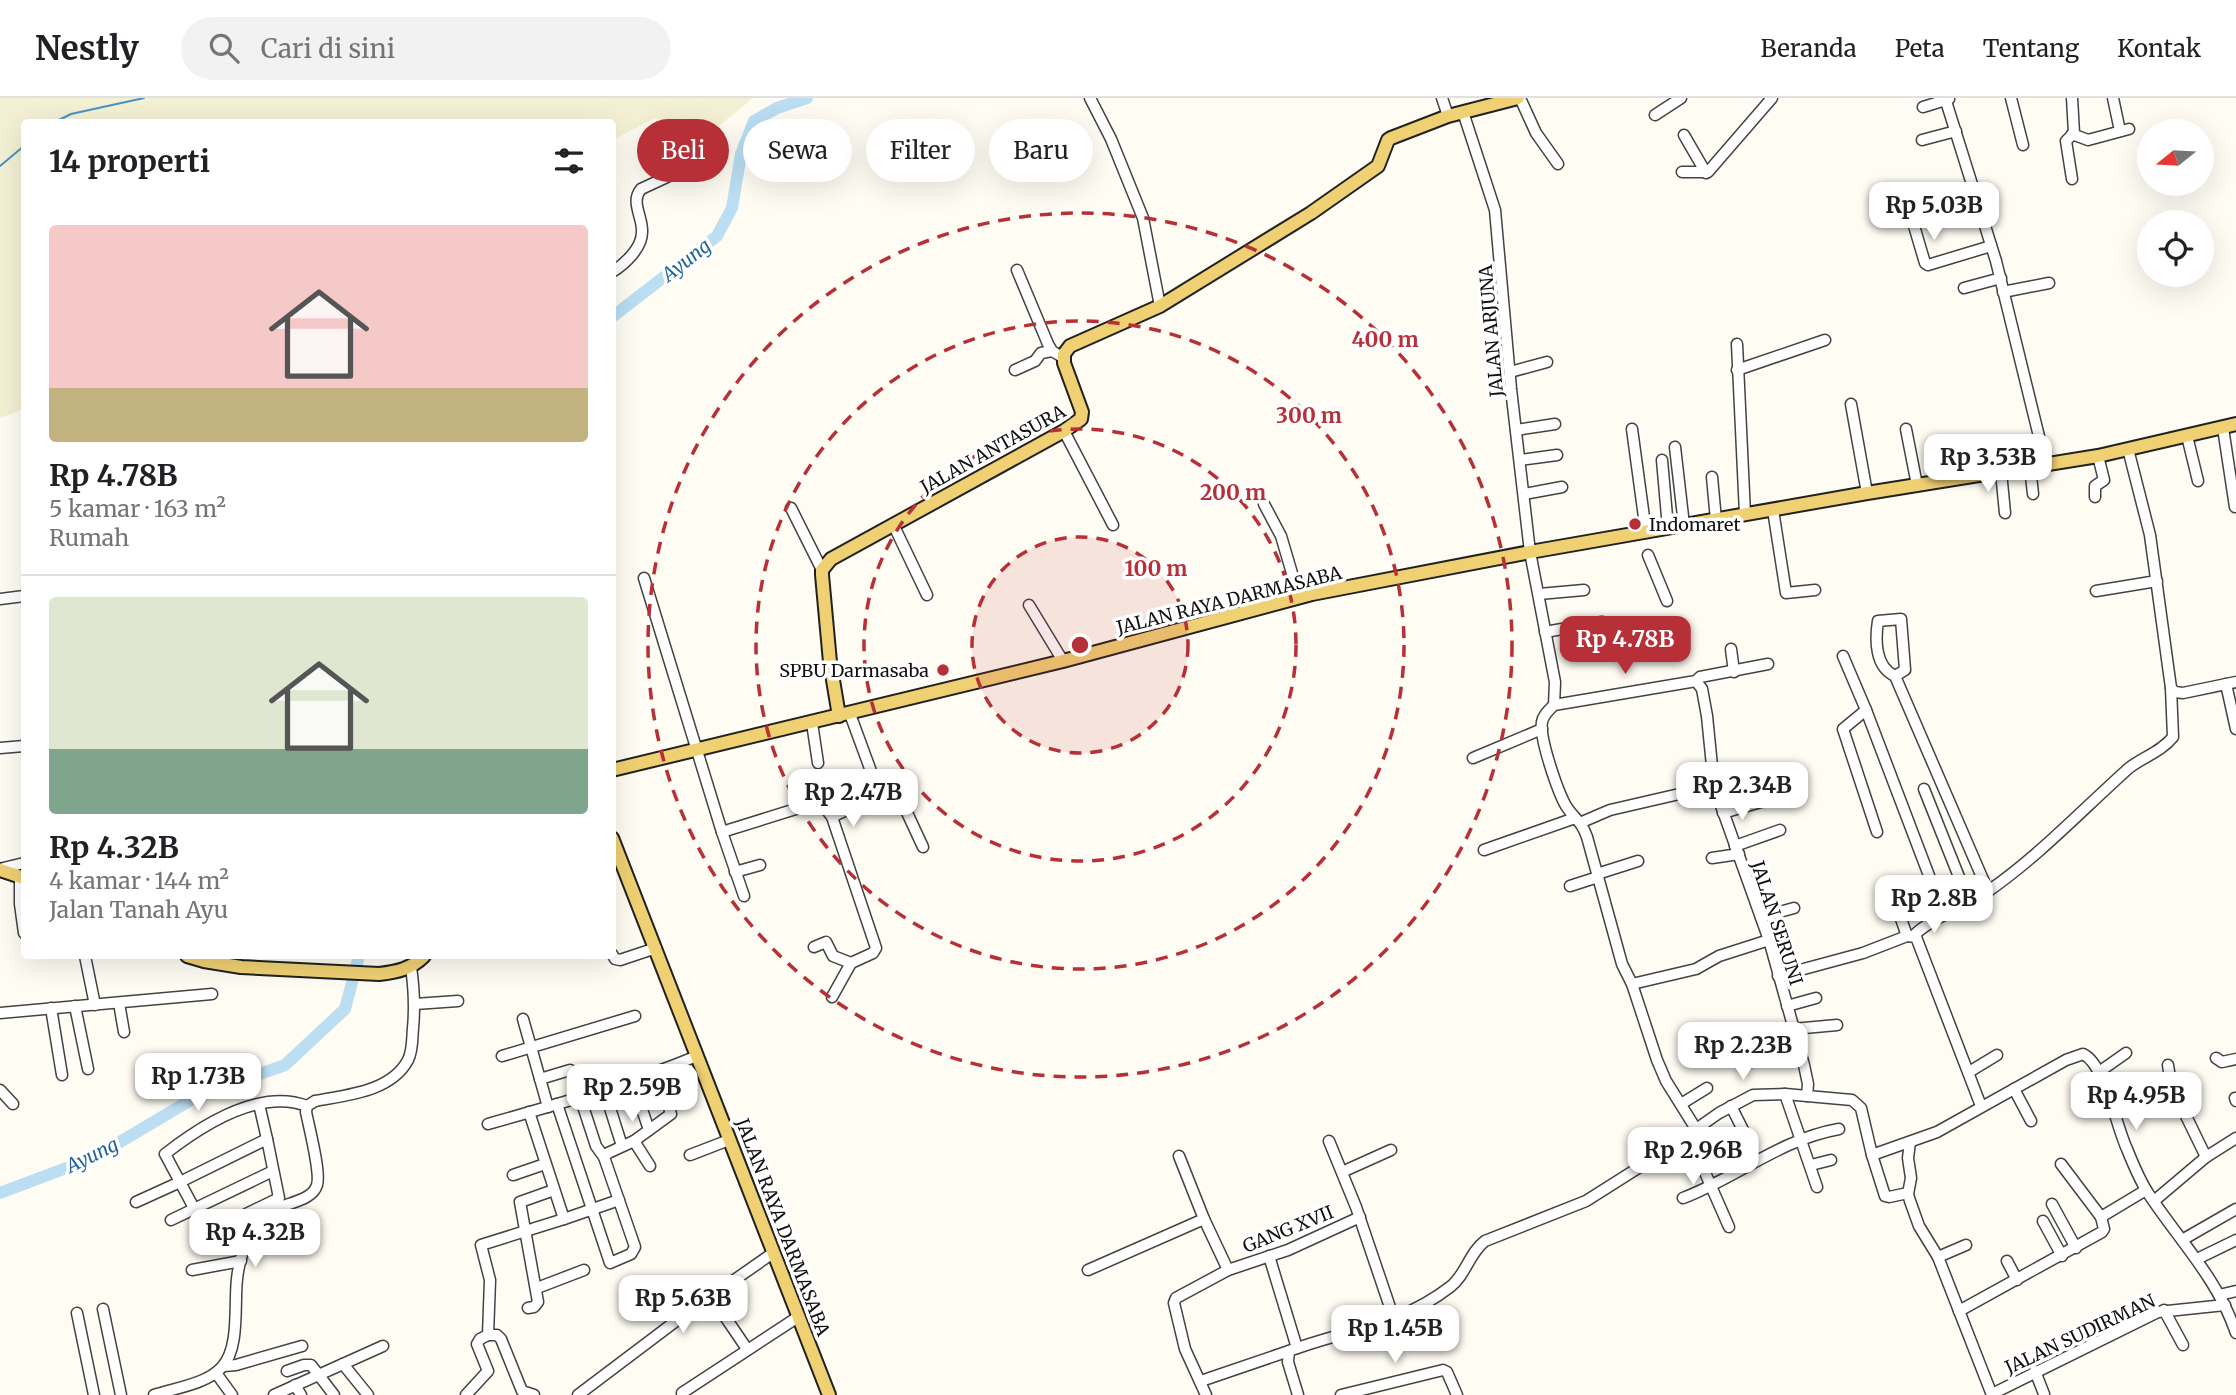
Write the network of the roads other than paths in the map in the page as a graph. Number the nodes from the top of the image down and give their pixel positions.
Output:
1 (1091, 98) edge
2 (1442, 98) edge
3 (1519, 98) edge
4 (1681, 98) edge
5 (1772, 98) edge
6 (2011, 98) edge
7 (2072, 98) edge
8 (2113, 98) edge
9 (1947, 99) edge
10 (1490, 101) edge
11 (1923, 107) dead end
12 (1463, 113) junction
13 (1655, 114) dead end
14 (1448, 116) junction
15 (1955, 131) junction
16 (2073, 134) junction
17 (1684, 135) dead end
18 (1922, 140) dead end
19 (2023, 145) dead end
20 (1558, 164) dead end
21 (1682, 172) dead end
22 (1706, 173) junction
23 (2072, 179) dead end
24 (657, 182) edge
25 (1904, 192) dead end
26 (1976, 202) junction
27 (1944, 211) dead end
28 (1991, 246) junction
29 (616, 269) edge
30 (1017, 270) dead end
31 (2001, 278) junction
32 (2049, 283) dead end
33 (1964, 288) dead end
34 (2003, 292) junction
35 (1160, 306) junction
36 (1825, 340) dead end
37 (1737, 344) dead end
38 (1058, 354) junction
39 (1547, 362) dead end
40 (1015, 370) dead end
41 (1737, 370) junction
42 (1510, 372) junction
43 (1851, 404) dead end
44 (1555, 424) dead end
45 (2236, 424) edge
46 (2223, 428) junction
47 (1632, 429) dead end
48 (1906, 429) dead end
49 (1516, 430) junction
50 (1064, 431) junction
51 (2187, 436) junction
52 (1675, 447) dead end
53 (2128, 449) junction
54 (1557, 455) dead end
55 (2098, 456) junction
56 (1520, 460) junction
57 (1662, 460) dead end
58 (2046, 465) junction
59 (2030, 467) junction
60 (2001, 472) junction
61 (1712, 477) dead end
62 (2198, 481) dead end
63 (1917, 485) junction
64 (1562, 487) dead end
65 (1867, 493) junction
66 (1524, 494) junction
67 (2034, 494) dead end
68 (2095, 497) dead end
69 (1264, 504) dead end
70 (791, 508) dead end
71 (2235, 508) edge
72 (1773, 510) junction
73 (2005, 513) dead end
74 (1745, 514) junction
75 (1716, 520) junction
76 (893, 524) junction
77 (1113, 525) dead end
78 (1684, 525) junction
79 (1668, 528) junction
80 (1646, 532) junction
81 (1530, 552) junction
82 (1648, 555) dead end
83 (822, 570) junction
84 (644, 578) dead end
85 (2157, 581) junction
86 (1584, 590) dead end
87 (1815, 590) dead end
88 (2096, 591) dead end
89 (1539, 594) junction
90 (927, 595) dead end
91 (21, 596) edge
92 (1299, 597) junction
93 (0, 599) edge
94 (1667, 601) dead end
95 (1029, 605) dead end
96 (1602, 622) dead end
97 (1546, 636) junction
98 (1731, 649) dead end
99 (1843, 656) dead end
100 (1063, 661) junction
101 (1768, 664) dead end
102 (1734, 672) junction
103 (1895, 676) junction
104 (1696, 681) junction
105 (2231, 683) edge
106 (2171, 688) junction
107 (1554, 705) junction
108 (1866, 710) junction
109 (844, 715) junction
110 (811, 723) junction
111 (1542, 729) junction
112 (2236, 729) edge
113 (21, 746) edge
114 (0, 748) edge
115 (696, 750) junction
116 (1473, 758) dead end
117 (817, 763) dead end
118 (616, 769) edge
119 (1714, 786) junction
120 (1924, 789) dead end
121 (1795, 792) dead end
122 (879, 793) junction
123 (1723, 813) junction
124 (832, 817) junction
125 (1578, 820) junction
126 (1780, 830) dead end
127 (722, 832) junction
128 (1877, 832) dead end
129 (923, 847) dead end
130 (616, 848) edge
131 (1484, 850) dead end
132 (1737, 850) junction
133 (1712, 858) dead end
134 (1638, 861) dead end
135 (760, 865) dead end
136 (0, 869) edge
137 (21, 872) edge
138 (735, 872) junction
139 (1597, 875) junction
140 (1570, 886) dead end
141 (1988, 891) junction
142 (21, 893) edge
143 (744, 896) dead end
144 (1969, 902) junction
145 (1794, 908) dead end
146 (1898, 910) dead end
147 (21, 911) edge
148 (1944, 915) junction
149 (1761, 917) junction
150 (1910, 936) junction
151 (1769, 940) junction
152 (814, 947) dead end
153 (656, 948) junction
154 (616, 958) edge
155 (86, 959) edge
156 (197, 959) edge
157 (420, 959) edge
158 (851, 963) junction
159 (411, 967) junction
160 (1779, 976) junction
161 (1632, 984) junction
162 (212, 994) dead end
163 (832, 997) dead end
164 (1816, 999) dead end
165 (458, 1001) dead end
166 (120, 1003) junction
167 (415, 1004) junction
168 (95, 1005) junction
169 (75, 1006) junction
170 (1787, 1006) junction
171 (51, 1008) junction
172 (0, 1013) edge
173 (635, 1016) dead end
174 (523, 1019) dead end
175 (1837, 1025) dead end
176 (1793, 1029) junction
177 (124, 1032) dead end
178 (531, 1048) junction
179 (1799, 1049) junction
180 (2126, 1053) dead end
181 (1997, 1055) dead end
182 (502, 1056) dead end
183 (697, 1056) junction
184 (2216, 1058) dead end
185 (2236, 1059) edge
186 (1751, 1062) dead end
187 (2168, 1066) dead end
188 (88, 1069) dead end
189 (570, 1070) dead end
190 (658, 1072) junction
191 (1969, 1072) junction
192 (2099, 1072) junction
193 (62, 1075) dead end
194 (540, 1079) junction
195 (632, 1080) junction
196 (2158, 1087) dead end
197 (1707, 1088) dead end
198 (604, 1089) junction
199 (2014, 1089) junction
200 (0, 1090) edge
201 (1784, 1094) junction
202 (1807, 1096) junction
203 (580, 1097) junction
204 (13, 1104) dead end
205 (259, 1104) junction
206 (311, 1104) junction
207 (1681, 1104) junction
208 (553, 1106) junction
209 (1731, 1106) junction
210 (1981, 1106) junction
211 (529, 1112) junction
212 (2113, 1113) junction
213 (2031, 1121) dead end
214 (488, 1124) dead end
215 (1839, 1129) dead end
216 (649, 1130) junction
217 (1692, 1131) junction
218 (1746, 1136) dead end
219 (2236, 1138) edge
220 (267, 1139) junction
221 (1800, 1139) junction
222 (729, 1140) junction
223 (634, 1141) junction
224 (1329, 1141) dead end
225 (1910, 1142) junction
226 (622, 1146) junction
227 (1391, 1150) dead end
228 (690, 1155) dead end
229 (1872, 1155) junction
230 (1179, 1156) dead end
231 (604, 1157) junction
232 (2206, 1157) junction
233 (1831, 1160) dead end
234 (545, 1164) junction
235 (2062, 1164) dead end
236 (1811, 1165) junction
237 (650, 1166) dead end
238 (273, 1171) junction
239 (1342, 1172) junction
240 (513, 1175) dead end
241 (180, 1182) junction
242 (1817, 1186) dead end
243 (1710, 1188) junction
244 (2146, 1190) junction
245 (554, 1191) junction
246 (1908, 1193) junction
247 (1683, 1198) dead end
248 (619, 1200) junction
249 (2154, 1201) junction
250 (136, 1202) dead end
251 (2052, 1204) dead end
252 (2236, 1209) edge
253 (195, 1210) junction
254 (592, 1210) junction
255 (246, 1214) dead end
256 (1360, 1217) junction
257 (2101, 1217) junction
258 (564, 1219) junction
259 (1203, 1219) junction
260 (171, 1220) dead end
261 (2042, 1221) dead end
262 (1729, 1227) dead end
263 (526, 1230) junction
264 (2182, 1240) junction
265 (2236, 1240) edge
266 (1966, 1245) dead end
267 (2076, 1248) junction
268 (773, 1253) junction
269 (1269, 1256) junction
270 (1938, 1256) junction
271 (2062, 1256) junction
272 (2197, 1259) junction
273 (241, 1261) junction
274 (2007, 1261) dead end
275 (192, 1270) dead end
276 (584, 1270) dead end
277 (1088, 1270) dead end
278 (1228, 1270) junction
279 (2017, 1280) junction
280 (537, 1288) junction
281 (2236, 1291) edge
282 (711, 1296) junction
283 (2222, 1300) junction
284 (528, 1308) dead end
285 (103, 1309) dead end
286 (2164, 1310) junction
287 (1959, 1311) junction
288 (77, 1313) dead end
289 (798, 1317) junction
290 (1394, 1319) junction
291 (2236, 1333) edge
292 (488, 1335) junction
293 (2183, 1345) dead end
294 (302, 1346) dead end
295 (383, 1346) dead end
296 (747, 1349) junction
297 (1293, 1350) junction
298 (344, 1364) junction
299 (220, 1369) junction
300 (288, 1371) dead end
301 (2035, 1371) junction
302 (319, 1374) junction
303 (1201, 1381) junction
304 (295, 1385) junction
305 (169, 1392) edge
306 (682, 1393) dead end
307 (1992, 1394) edge
308 (2044, 1394) edge
309 (94, 1395) edge
310 (121, 1395) edge
311 (154, 1395) edge
312 (232, 1395) edge
313 (274, 1395) edge
314 (301, 1395) edge
315 (334, 1395) edge
316 (368, 1395) edge
317 (466, 1395) edge
318 (534, 1395) edge
319 (578, 1395) edge
320 (829, 1395) edge
321 (1206, 1395) edge
322 (1298, 1395) edge
323 (1341, 1395) edge
324 (1457, 1395) edge

1 - 35 street
2 - 14 street
3 - 10 main road
3 - 20 street
4 - 13 street
5 - 22 street
6 - 19 street
7 - 16 street
8 - 16 street
9 - 11 street
9 - 15 street
10 - 12 main road
12 - 14 main road
12 - 42 street, JALAN ARJUNA
14 - 35 main road
15 - 18 street
15 - 26 street
16 - 23 street
17 - 22 street
21 - 22 street
24 - 29 street
25 - 28 street
26 - 27 street
26 - 28 street
28 - 31 street
30 - 38 street
31 - 33 street
31 - 34 street
32 - 34 street
34 - 58 street
35 - 38 main road
36 - 41 street
37 - 41 street
38 - 40 street
38 - 50 main road, JALAN ANTASURA
39 - 42 street
41 - 74 street
42 - 49 street, JALAN ARJUNA
43 - 65 street
44 - 49 street
45 - 46 main road, JALAN RAYA DARMASABA
46 - 51 main road, JALAN RAYA DARMASABA
46 - 71 street
47 - 80 street
48 - 63 street
49 - 56 street, JALAN ARJUNA
50 - 76 main road, JALAN ANTASURA
50 - 77 street
51 - 53 main road, JALAN RAYA DARMASABA
51 - 62 street
52 - 78 street
53 - 55 main road, JALAN RAYA DARMASABA
53 - 85 street
54 - 56 street
55 - 58 main road, JALAN RAYA DARMASABA
55 - 68 street
56 - 66 street, JALAN ARJUNA
57 - 79 street
58 - 59 main road, JALAN RAYA DARMASABA
59 - 60 main road, JALAN RAYA DARMASABA
59 - 67 street
60 - 63 main road, JALAN RAYA DARMASABA
60 - 73 street
61 - 75 street
63 - 65 main road, JALAN RAYA DARMASABA
64 - 66 street
65 - 72 main road, JALAN RAYA DARMASABA
66 - 81 street, JALAN ARJUNA
69 - 92 street
70 - 83 street
72 - 74 main road, JALAN RAYA DARMASABA
72 - 87 street
74 - 75 main road, JALAN RAYA DARMASABA
75 - 78 main road, JALAN RAYA DARMASABA
76 - 83 main road, JALAN ANTASURA
76 - 90 street
78 - 79 main road, JALAN RAYA DARMASABA
79 - 80 main road, JALAN RAYA DARMASABA
80 - 81 main road, JALAN RAYA DARMASABA
81 - 89 street, JALAN ARJUNA
81 - 92 main road, JALAN RAYA DARMASABA
82 - 94 street
83 - 109 main road
84 - 115 street
85 - 88 street
85 - 106 street
86 - 89 street
89 - 97 street, JALAN ARJUNA
91 - 93 street
92 - 100 main road, JALAN RAYA DARMASABA
95 - 100 street
96 - 97 street
97 - 107 street, JALAN ARJUNA
98 - 102 street
99 - 108 street
100 - 109 main road, JALAN RAYA DARMASABA
101 - 102 street
102 - 104 street
103 - 103 street
103 - 141 street
104 - 107 street
104 - 119 street, JALAN SERUNI
105 - 106 street
105 - 112 street
106 - 141 street
107 - 111 street
108 - 128 street
108 - 148 street
109 - 110 main road, JALAN RAYA DARMASABA
109 - 122 street
110 - 115 main road, JALAN RAYA DARMASABA
110 - 117 street
111 - 116 street
111 - 125 street
113 - 114 street
115 - 118 main road, JALAN RAYA DARMASABA
115 - 127 street
119 - 123 street, JALAN SERUNI
119 - 125 street
120 - 144 street
121 - 123 street
122 - 124 street
122 - 129 street
123 - 132 street, JALAN SERUNI
124 - 127 street
124 - 158 street
125 - 131 street
125 - 139 street
126 - 132 street
127 - 138 street
130 - 153 main road, JALAN RAYA DARMASABA
132 - 133 street
132 - 149 street, JALAN SERUNI
134 - 139 street
135 - 138 street
136 - 137 main road
138 - 143 street
139 - 140 street
139 - 161 street
141 - 144 street
142 - 147 street
144 - 148 street
145 - 149 street
146 - 150 street
148 - 150 street
149 - 151 street, JALAN SERUNI
150 - 160 street
150 - 191 street
151 - 160 street, JALAN SERUNI
151 - 161 street
152 - 158 street
153 - 154 street
153 - 183 main road, JALAN RAYA DARMASABA
155 - 168 street
156 - 159 main road
157 - 159 main road
158 - 163 street
159 - 167 street
160 - 170 street, JALAN SERUNI
161 - 207 street
162 - 166 street
164 - 170 street
165 - 167 street
166 - 168 street
166 - 177 street
167 - 206 street
168 - 169 street
169 - 171 street
169 - 188 street
170 - 176 street, JALAN SERUNI
171 - 172 street
171 - 193 street
173 - 178 street
174 - 178 street
175 - 176 street
176 - 179 street, JALAN SERUNI
178 - 182 street
178 - 194 street
179 - 186 street
179 - 202 street, JALAN SERUNI
180 - 192 street
181 - 191 street
183 - 190 street
183 - 222 main road, JALAN RAYA DARMASABA
184 - 185 street
187 - 232 street
189 - 194 street
190 - 195 street
190 - 216 street
191 - 210 street
192 - 199 street
192 - 212 street
194 - 208 street
195 - 198 street
195 - 216 street
196 - 212 street
197 - 207 street
198 - 203 street
198 - 226 street
199 - 210 street
199 - 213 street
200 - 204 street
201 - 202 street
201 - 209 street
201 - 221 street
202 - 229 street
203 - 208 street
203 - 231 street
205 - 206 street
205 - 220 street
205 - 241 street
206 - 273 street
207 - 217 street
208 - 211 street
208 - 254 street
209 - 217 street
209 - 218 street
210 - 225 street
211 - 214 street
211 - 234 street
212 - 244 street
215 - 221 street
216 - 223 street
217 - 243 street
217 - 290 street
219 - 232 street
220 - 238 street
220 - 241 street
221 - 236 street
221 - 243 street
222 - 228 street
222 - 268 main road, JALAN RAYA DARMASABA
223 - 226 street
223 - 237 street
224 - 239 street
225 - 229 street
225 - 246 street
226 - 231 street
227 - 239 street
229 - 246 street
230 - 259 street
231 - 248 street
232 - 249 street
233 - 236 street
234 - 240 street
234 - 245 street
235 - 257 street
236 - 242 street
238 - 253 street
238 - 255 street
239 - 256 street
241 - 250 street
241 - 253 street
243 - 247 street
243 - 262 street
244 - 249 street
244 - 257 street
245 - 258 street
245 - 263 street
246 - 270 street
248 - 254 street
248 - 254 street
249 - 264 street
251 - 267 street
252 - 264 street
253 - 260 street
254 - 258 street
256 - 269 street, GANG XVII
256 - 290 street
257 - 267 street
258 - 263 street
259 - 277 street
259 - 278 street
261 - 271 street
263 - 280 street
263 - 292 street
264 - 272 street
265 - 272 street
266 - 270 street
267 - 271 street
268 - 282 street
268 - 289 main road, JALAN RAYA DARMASABA
269 - 278 street, GANG XVII
269 - 297 street
270 - 287 street
271 - 279 street
272 - 283 street
273 - 275 street
273 - 299 street
274 - 279 street
276 - 280 street
278 - 303 street, GANG XVII
279 - 287 street
280 - 284 street
281 - 283 street, JALAN SUDIRMAN
282 - 296 street
282 - 319 street
283 - 286 street, JALAN SUDIRMAN
283 - 291 street
285 - 310 street
286 - 293 street
286 - 301 street, JALAN SUDIRMAN
287 - 307 street
288 - 309 street
289 - 296 street
289 - 320 main road, JALAN RAYA DARMASABA
290 - 297 street
292 - 317 street
292 - 318 street
294 - 299 street
295 - 298 street
296 - 306 street
297 - 303 street
297 - 322 street
298 - 302 street
298 - 316 street
299 - 305 street
299 - 312 street
300 - 302 street
301 - 307 street, JALAN SUDIRMAN
301 - 308 street
302 - 304 street
302 - 315 street
303 - 321 street
304 - 313 street
304 - 314 street
305 - 311 street
323 - 324 street

